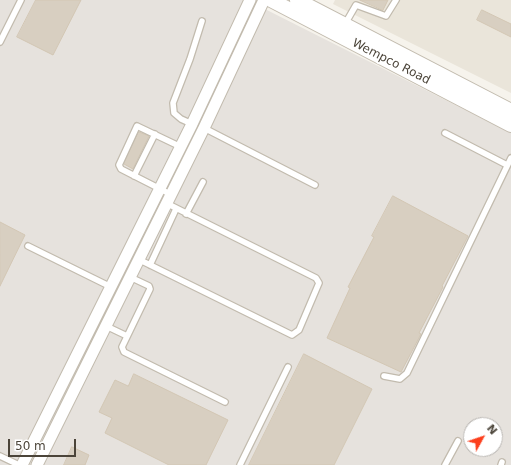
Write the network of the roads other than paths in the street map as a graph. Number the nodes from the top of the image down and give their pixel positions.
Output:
1 (21, 0) edge
2 (250, 0) edge
3 (264, 0) edge
4 (271, 0) edge
5 (297, 0) edge
6 (396, 0) edge
7 (202, 22) dead end
8 (345, 24) junction
9 (0, 42) edge
10 (511, 111) edge
11 (192, 124) junction
12 (511, 125) edge
13 (204, 128) junction
14 (445, 133) dead end
15 (155, 134) junction
16 (181, 147) junction
17 (511, 158) edge
18 (507, 165) junction
19 (134, 176) junction
20 (203, 182) dead end
21 (315, 185) dead end
22 (165, 195) junction
23 (176, 209) junction
24 (186, 214) junction
25 (28, 246) dead end
26 (138, 259) junction
27 (150, 265) junction
28 (130, 277) junction
29 (111, 287) junction
30 (105, 325) junction
31 (127, 336) junction
32 (288, 366) dead end
33 (384, 376) dead end
34 (225, 402) dead end
35 (49, 410) junction
36 (61, 415) junction
37 (458, 441) dead end
38 (0, 456) edge
39 (21, 465) edge
40 (37, 465) edge
41 (240, 465) edge
42 (445, 465) edge

1 - 9 lane
2 - 11 street
3 - 13 street
4 - 12 street, Wempco Road
5 - 8 street, Wempco Road
6 - 8 lane
7 - 11 lane
8 - 10 street, Wempco Road
11 - 16 street
13 - 21 lane
13 - 22 street
14 - 18 lane
15 - 16 lane
15 - 19 lane
15 - 19 lane
16 - 22 street
17 - 18 lane
18 - 33 lane
19 - 22 lane
20 - 24 lane
22 - 23 lane
22 - 26 street
22 - 29 street
23 - 24 lane
23 - 27 lane
24 - 27 lane
25 - 29 lane
26 - 27 lane
26 - 28 street
28 - 30 street
28 - 31 lane
29 - 35 street
30 - 31 lane
30 - 36 street
31 - 34 lane
32 - 41 lane
35 - 36 street
35 - 39 street
36 - 40 street
37 - 42 lane
38 - 39 lane

